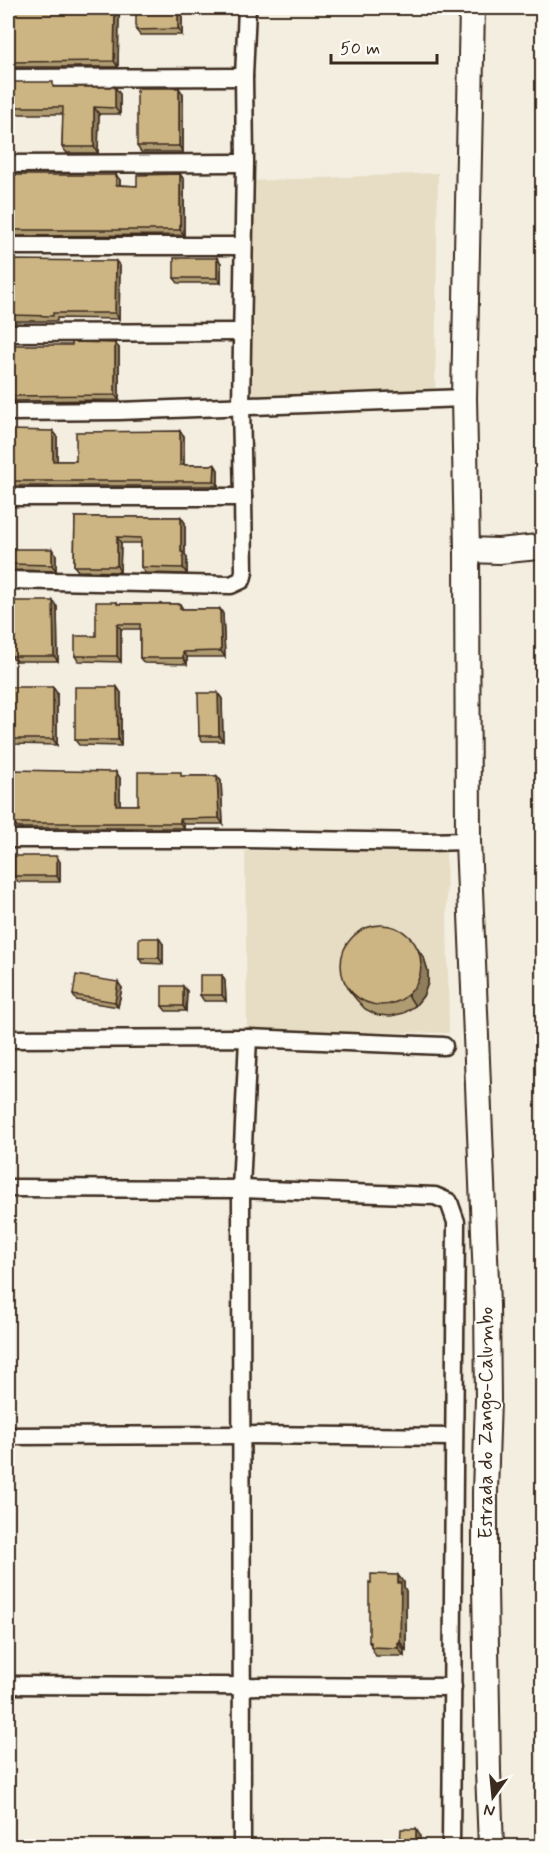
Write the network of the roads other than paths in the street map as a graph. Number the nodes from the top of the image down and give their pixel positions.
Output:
1 (247, 8) edge
2 (472, 8) edge
3 (244, 77) junction
4 (8, 78) edge
5 (245, 163) junction
6 (8, 164) edge
7 (8, 246) edge
8 (243, 246) junction
9 (242, 332) junction
10 (8, 333) edge
11 (464, 398) junction
12 (241, 406) junction
13 (8, 412) edge
14 (8, 497) edge
15 (243, 497) junction
16 (543, 545) edge
17 (467, 550) junction
18 (8, 580) edge
19 (8, 839) edge
20 (468, 841) junction
21 (248, 1038) junction
22 (8, 1039) edge
23 (444, 1046) dead end
24 (8, 1188) edge
25 (242, 1189) junction
26 (242, 1435) junction
27 (8, 1436) edge
28 (453, 1437) junction
29 (8, 1685) edge
30 (241, 1686) junction
31 (453, 1687) junction
32 (242, 1846) edge
33 (451, 1846) edge
34 (491, 1846) edge

1 - 3 street
2 - 11 main road, Estrada do Zango-Calumbo
3 - 4 street
3 - 5 street
5 - 6 street
5 - 8 street
7 - 8 street
8 - 9 street
9 - 10 street
9 - 12 street
11 - 12 street
11 - 17 main road, Estrada do Zango-Calumbo
12 - 13 street
12 - 15 street
14 - 15 street
15 - 18 street
16 - 17 main road
17 - 20 main road, Estrada do Zango-Calumbo
19 - 20 street
20 - 34 main road, Estrada do Zango-Calumbo
21 - 22 street
21 - 23 street
21 - 25 street
24 - 25 street
25 - 26 street
25 - 28 street
26 - 27 street
26 - 28 street
26 - 30 street
28 - 31 street
29 - 30 street
30 - 31 street
30 - 32 street
31 - 33 street

